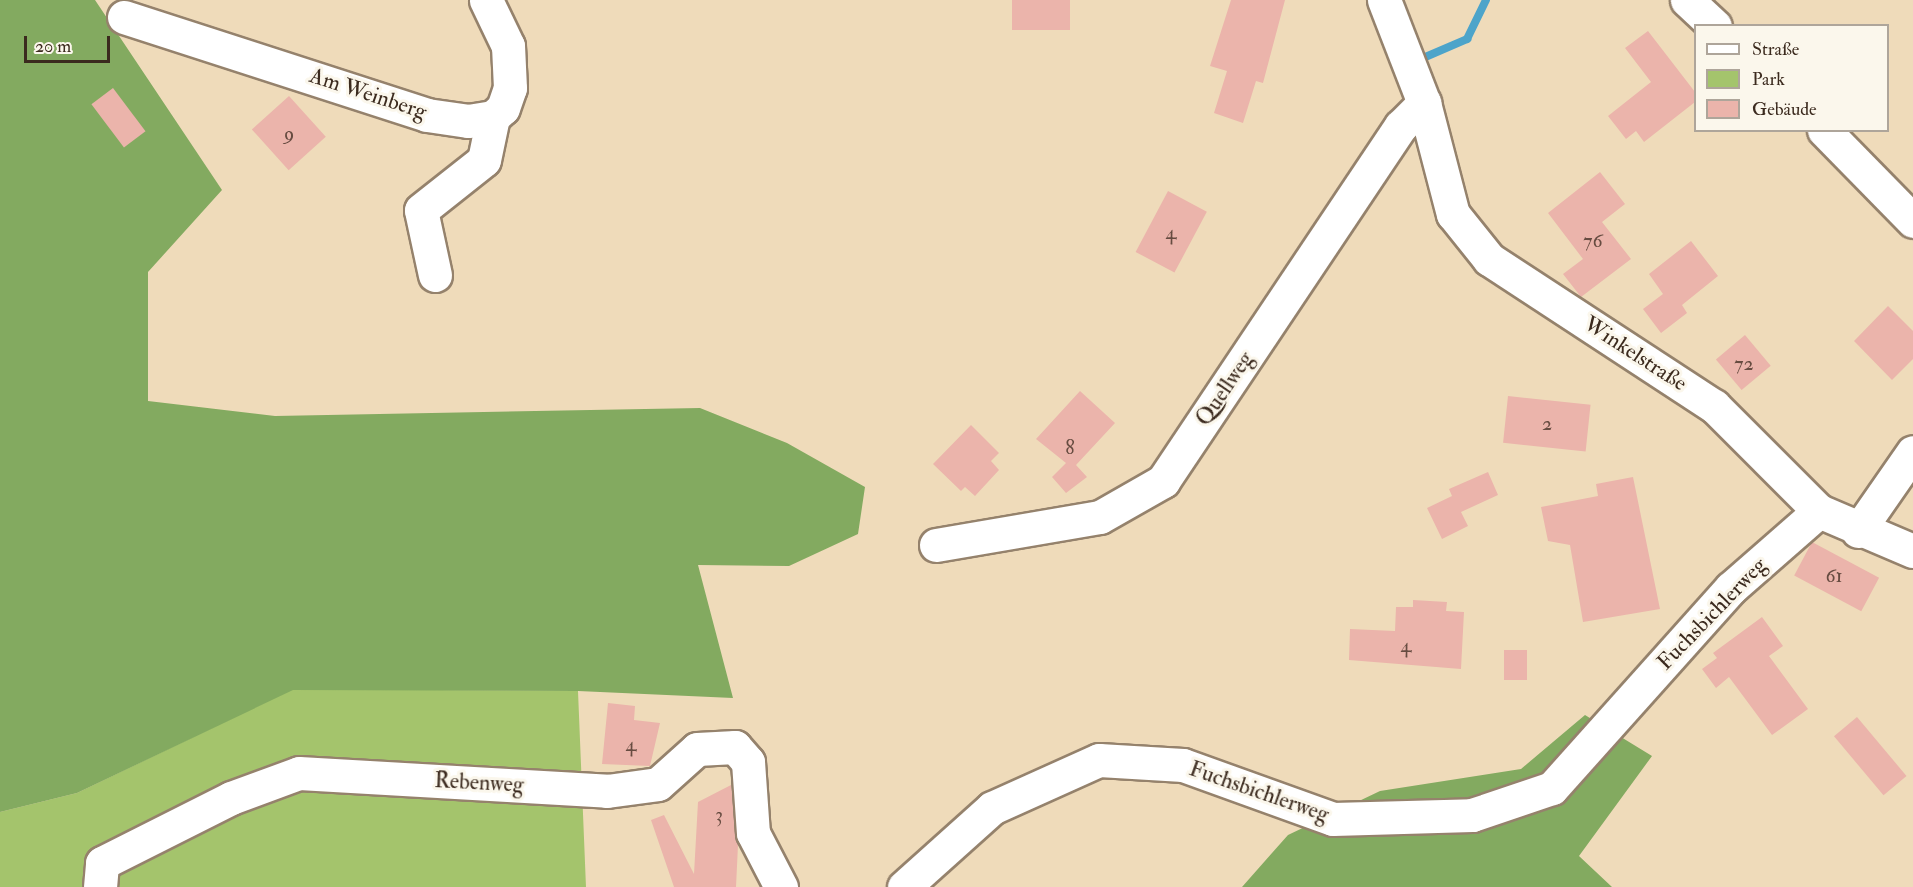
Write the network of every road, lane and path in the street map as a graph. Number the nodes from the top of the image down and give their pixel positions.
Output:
1 (486, 0) edge
2 (1384, 0) edge
3 (1687, 0) edge
4 (124, 17) dead end
5 (1712, 24) edge
6 (1424, 104) junction
7 (493, 117) junction
8 (1826, 132) edge
9 (1913, 221) edge
10 (435, 275) dead end
11 (1913, 452) edge
12 (1819, 510) junction
13 (1858, 531) junction
14 (936, 545) dead end
15 (1913, 551) edge
16 (100, 887) edge
17 (781, 887) edge
18 (904, 887) edge

1 - 7 street
2 - 6 street, Winkelstraße
3 - 5 street
4 - 7 street, Am Weinberg
6 - 12 street, Winkelstraße
6 - 14 street, Quellweg
7 - 10 street
8 - 9 street
11 - 13 street
12 - 13 street, Winkelstraße
12 - 18 street, Fuchsbichlerweg
13 - 15 street, Winkelstraße
16 - 17 street, Rebenweg

